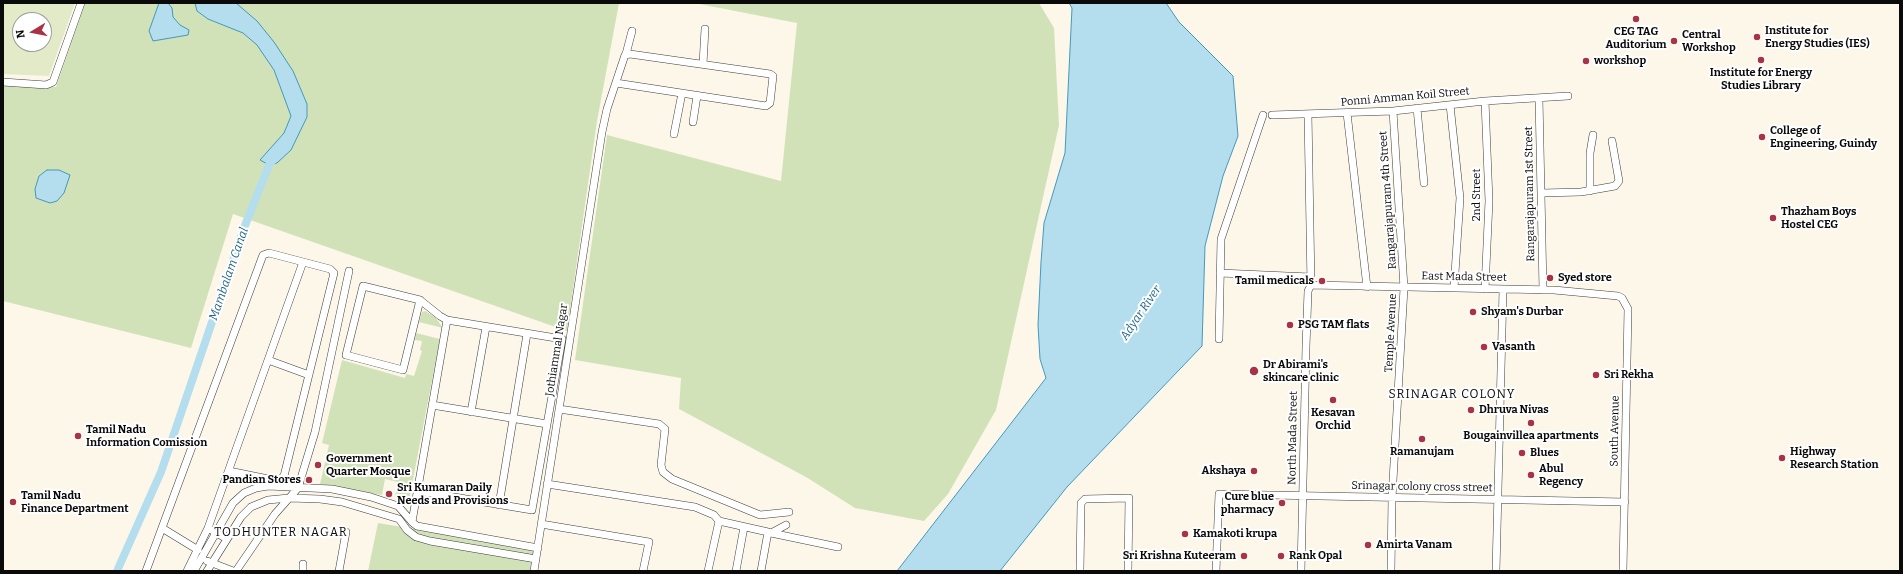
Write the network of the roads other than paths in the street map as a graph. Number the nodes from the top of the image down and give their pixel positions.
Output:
1 (81, 3) edge
2 (705, 29) dead end
3 (632, 31) dead end
4 (626, 54) junction
5 (703, 64) junction
6 (3, 82) edge
7 (616, 82) junction
8 (682, 93) junction
9 (697, 96) junction
10 (1568, 96) dead end
11 (1540, 98) junction
12 (1484, 101) junction
13 (1450, 105) junction
14 (1417, 108) junction
15 (1393, 111) junction
16 (1347, 113) junction
17 (1308, 114) junction
18 (1264, 115) dead end
19 (1272, 116) dead end
20 (693, 122) dead end
21 (674, 134) dead end
22 (1593, 135) dead end
23 (1612, 141) dead end
24 (1424, 183) dead end
25 (1590, 191) junction
26 (1542, 193) junction
27 (303, 262) junction
28 (349, 271) dead end
29 (1220, 274) junction
30 (1310, 276) junction
31 (1311, 285) junction
32 (1367, 287) junction
33 (1404, 288) junction
34 (1454, 288) junction
35 (1485, 289) junction
36 (1503, 289) junction
37 (1543, 290) junction
38 (1618, 296) joint
39 (420, 300) junction
40 (447, 320) junction
41 (486, 327) junction
42 (527, 334) junction
43 (1219, 339) dead end
44 (268, 360) junction
45 (309, 375) junction
46 (432, 405) junction
47 (559, 409) junction
48 (471, 412) junction
49 (514, 419) junction
50 (547, 424) junction
51 (229, 471) junction
52 (547, 484) junction
53 (298, 488) junction
54 (418, 491) junction
55 (1303, 496) junction
56 (289, 498) junction
57 (1392, 498) junction
58 (1498, 500) junction
59 (1624, 502) junction
60 (499, 505) junction
61 (402, 509) junction
62 (789, 512) dead end
63 (398, 519) junction
64 (719, 521) junction
65 (412, 522) junction
66 (542, 524) junction
67 (786, 524) dead end
68 (744, 527) junction
69 (162, 528) junction
70 (208, 528) junction
71 (346, 532) dead end
72 (770, 532) junction
73 (216, 533) junction
74 (227, 539) junction
75 (838, 546) dead end
76 (538, 548) junction
77 (198, 550) junction
78 (201, 559) junction
79 (536, 559) junction
80 (211, 563) junction
81 (146, 571) edge
82 (187, 571) edge
83 (194, 571) edge
84 (207, 571) edge
85 (234, 571) edge
86 (339, 571) edge
87 (534, 571) edge
88 (643, 571) edge
89 (708, 571) edge
90 (736, 571) edge
91 (761, 571) edge
92 (1080, 571) edge
93 (1128, 571) edge
94 (1216, 571) edge
95 (1301, 571) edge
96 (1391, 571) edge
97 (1496, 571) edge
98 (1623, 571) edge

1 - 6 street
2 - 5 street
3 - 4 street, Jothiammal Nagar
4 - 5 street
4 - 7 street, Jothiammal Nagar
5 - 9 street
7 - 8 street
7 - 47 street, Jothiammal Nagar
8 - 9 street
8 - 21 street
9 - 20 street
10 - 11 street, Ponni Amman Koil Street
11 - 12 street, Ponni Amman Koil Street
11 - 26 street, Rangarajapuram 1st Street
12 - 13 street, Ponni Amman Koil Street
12 - 35 street, 2nd Street
13 - 14 street, Ponni Amman Koil Street
13 - 34 street
14 - 15 street, Ponni Amman Koil Street
14 - 24 street
15 - 16 street, Ponni Amman Koil Street
15 - 33 street, Rangarajapuram 4th Street
16 - 17 street, Ponni Amman Koil Street
16 - 32 street
17 - 19 street, Ponni Amman Koil Street
17 - 30 street, North Mada Street
18 - 29 street
22 - 25 street
23 - 25 street
25 - 26 street
26 - 37 street, Rangarajapuram 1st Street
27 - 44 street
27 - 45 street
27 - 69 street
28 - 53 street
29 - 30 street
29 - 43 street
30 - 31 street, North Mada Street
31 - 32 street, East Mada Street
31 - 55 street, North Mada Street
32 - 33 street, East Mada Street
33 - 34 street, East Mada Street
33 - 57 street, Temple Avenue
34 - 35 street, East Mada Street
35 - 36 street, East Mada Street
36 - 37 street, East Mada Street
36 - 58 street
37 - 38 street, East Mada Street
38 - 59 street, South Avenue
39 - 39 street
39 - 40 street
40 - 41 street
40 - 46 street
41 - 42 street
41 - 48 street
42 - 49 street
42 - 50 street
44 - 45 street
44 - 51 street
45 - 51 street
46 - 48 street
46 - 54 street
47 - 52 street, Jothiammal Nagar
47 - 62 street
48 - 49 street
49 - 50 street
49 - 60 street
50 - 60 street
51 - 70 street
52 - 64 street
52 - 66 street, Jothiammal Nagar
53 - 56 street
53 - 61 street
53 - 73 street
54 - 60 street
54 - 65 street
55 - 57 street, Srinagar colony cross street
55 - 94 street, Srinagar colony cross street
55 - 95 street, North Mada Street
56 - 63 street
56 - 74 street
56 - 85 street
57 - 58 street, Srinagar colony cross street
57 - 96 street, Temple Avenue
58 - 59 street, Srinagar colony cross street
58 - 97 street
59 - 98 street, South Avenue
61 - 63 street
61 - 65 street
63 - 79 street
64 - 68 street
64 - 89 street
65 - 76 street
66 - 76 street, Jothiammal Nagar
66 - 88 street
67 - 72 street
68 - 72 street
68 - 90 street
69 - 77 street
69 - 81 street
70 - 73 street
70 - 77 street
71 - 86 street
72 - 75 street
72 - 91 street
73 - 74 street
73 - 78 street
74 - 80 street
76 - 79 street, Jothiammal Nagar
77 - 82 street
78 - 80 street
78 - 83 street
79 - 87 street, Jothiammal Nagar
80 - 84 street
80 - 85 street
92 - 93 street

